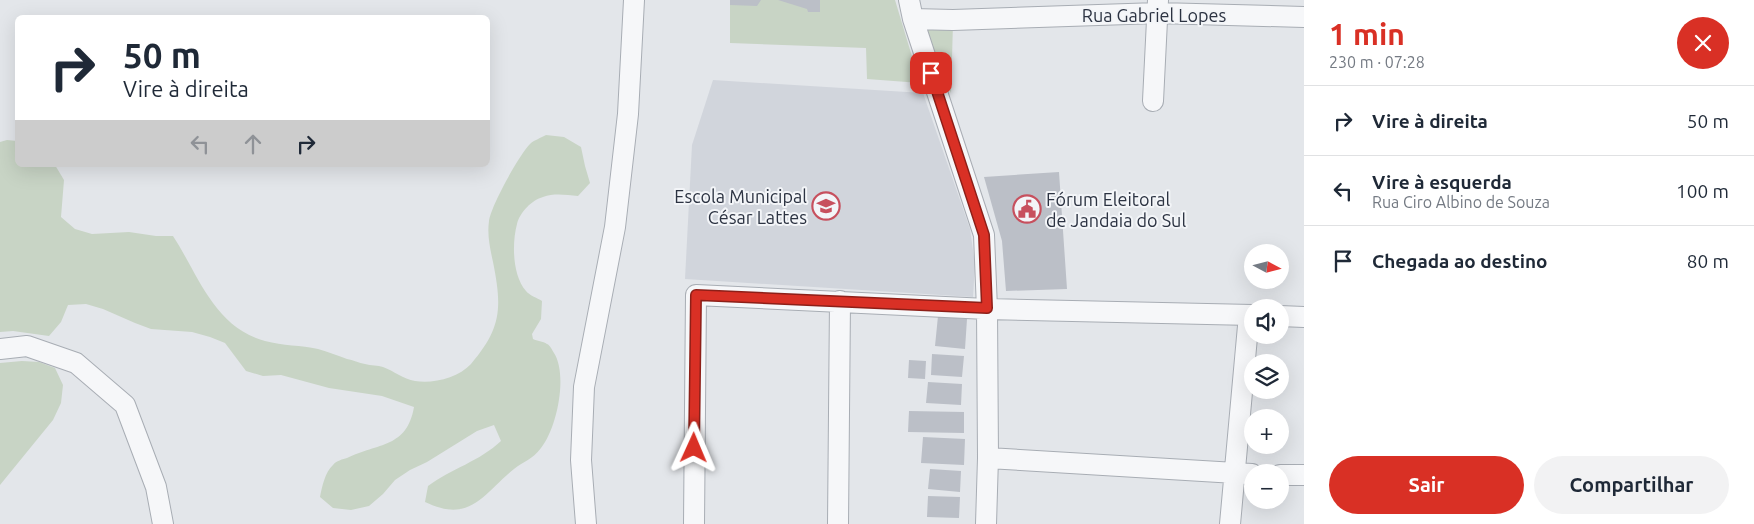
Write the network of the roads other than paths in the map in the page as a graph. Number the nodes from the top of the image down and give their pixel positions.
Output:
1 (634, 0) edge
2 (1158, 6) edge
3 (911, 10) edge
4 (1304, 17) edge
5 (1153, 101) dead end
6 (840, 302) junction
7 (987, 308) junction
8 (1244, 315) edge
9 (1289, 316) edge
10 (1304, 317) edge
11 (1250, 344) edge
12 (0, 349) edge
13 (988, 458) junction
14 (1244, 464) edge
15 (1244, 474) edge
16 (1289, 475) edge
17 (1304, 476) edge
18 (163, 524) edge
19 (586, 524) edge
20 (694, 524) edge
21 (838, 524) edge
22 (986, 524) edge
23 (1230, 524) edge

1 - 19 street
2 - 3 street, Rua Gabriel Lopes
2 - 4 street, Rua Gabriel Lopes
2 - 5 street
3 - 7 street
6 - 7 street
6 - 20 street
6 - 21 street
7 - 8 street
7 - 13 street
9 - 10 street
11 - 14 street
12 - 18 street
13 - 15 street
13 - 22 street
15 - 23 street
16 - 17 street

